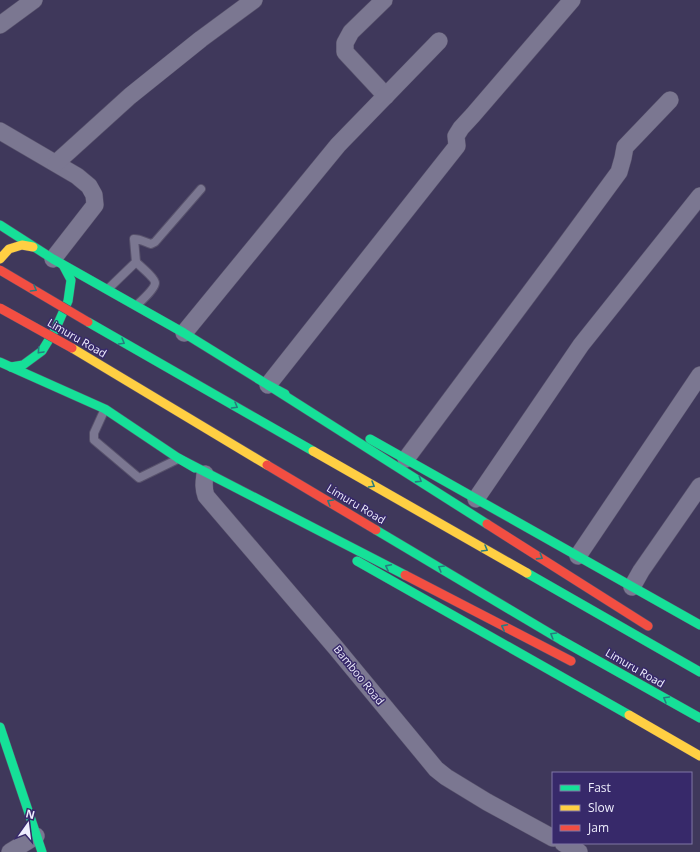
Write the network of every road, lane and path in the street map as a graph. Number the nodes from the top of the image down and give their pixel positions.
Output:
1 (34, 0) edge
2 (254, 0) edge
3 (384, 0) edge
4 (572, 0) edge
5 (0, 25) edge
6 (439, 41) dead end
7 (386, 96) junction
8 (670, 100) dead end
9 (0, 131) edge
10 (56, 163) junction
11 (201, 189) dead end
12 (700, 196) edge
13 (0, 225) edge
14 (33, 247) junction
15 (0, 259) edge
16 (58, 262) junction
17 (136, 262) junction
18 (0, 270) edge
19 (107, 290) junction
20 (136, 306) junction
21 (0, 308) edge
22 (184, 333) junction
23 (2, 364) edge
24 (700, 375) edge
25 (268, 384) junction
26 (105, 409) junction
27 (178, 458) junction
28 (406, 459) junction
29 (205, 474) junction
30 (700, 486) edge
31 (476, 499) junction
32 (578, 556) junction
33 (632, 587) junction
34 (700, 625) edge
35 (653, 629) dead end
36 (580, 666) dead end
37 (700, 672) edge
38 (700, 718) edge
39 (0, 727) edge
40 (700, 756) edge
41 (6, 765) edge
42 (36, 836) junction
43 (552, 837) edge
44 (565, 844) edge
45 (10, 852) edge
46 (42, 852) edge
47 (578, 852) edge

1 - 5 street
2 - 10 street
3 - 7 street
4 - 25 street
6 - 7 street
7 - 22 street
8 - 28 street
9 - 10 street
10 - 16 street
11 - 17 lane
12 - 31 street
13 - 14 main road
14 - 15 main road
14 - 16 main road
16 - 19 main road
16 -> 23 main road
17 - 19 lane
17 - 20 lane
18 -> 37 main road, Limuru Road, bridge
19 - 20 main road
20 - 22 main road
38 -> 21 main road, Limuru Road, bridge
22 - 25 main road
23 - 26 main road
24 - 32 street
25 - 28 main road
25 -> 35 main road
26 - 27 main road
26 - 27 lane
27 - 29 main road
36 -> 27 main road
28 - 31 main road
29 - 40 main road
29 - 43 street, Bamboo Road
30 - 33 street
31 - 32 main road
32 - 33 main road
33 - 34 main road
39 - 41 main road
41 - 42 main road
42 - 45 street
42 - 46 main road
44 - 47 street

